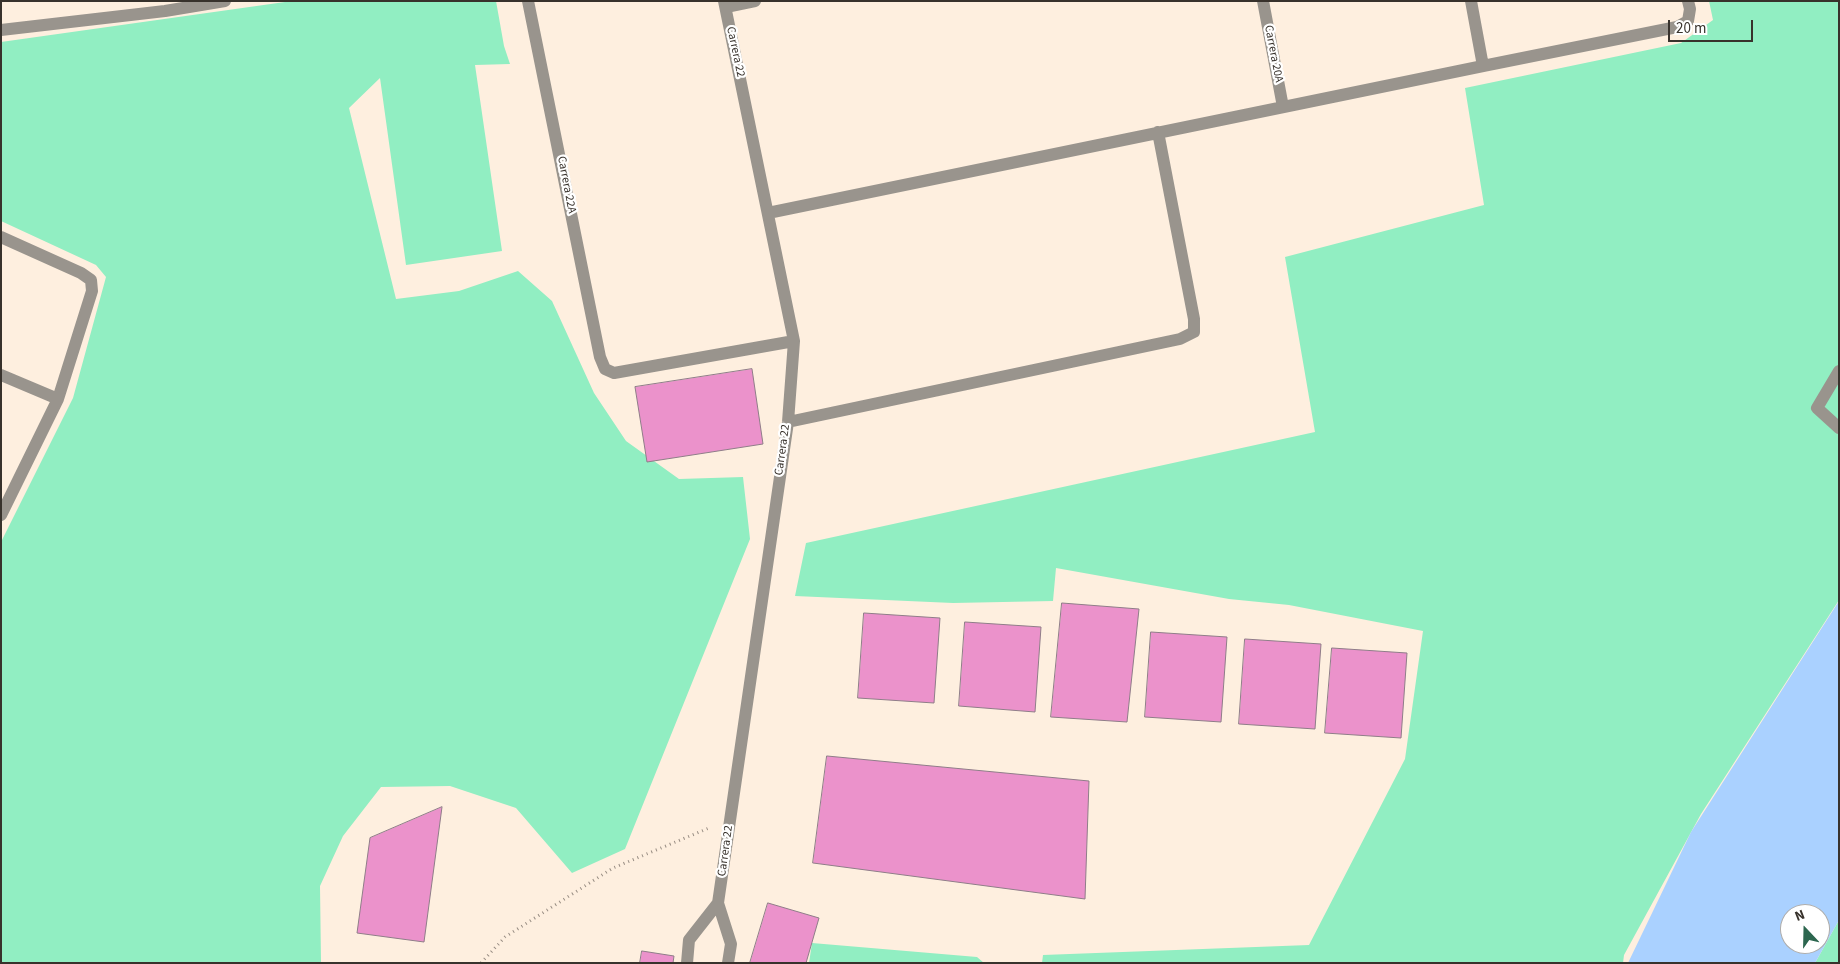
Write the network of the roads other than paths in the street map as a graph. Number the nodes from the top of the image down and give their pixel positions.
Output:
1 (225, 1) edge
2 (528, 1) edge
3 (755, 1) edge
4 (1263, 1) edge
5 (1471, 1) edge
6 (1688, 1) edge
7 (725, 4) edge
8 (1, 30) edge
9 (1484, 66) junction
10 (1283, 107) junction
11 (1158, 132) junction
12 (768, 213) junction
13 (1, 237) edge
14 (794, 341) junction
15 (1839, 371) edge
16 (1, 374) edge
17 (58, 399) junction
18 (788, 422) junction
19 (1839, 428) edge
20 (1, 515) edge
21 (718, 903) junction
22 (687, 963) edge
23 (728, 963) edge

1 - 8 street
2 - 14 street, Carrera 22A
3 - 7 street
4 - 10 street, Carrera 20A
5 - 9 street
6 - 9 street
7 - 12 street, Carrera 22
9 - 10 street
10 - 11 street
11 - 12 street
11 - 18 street
12 - 14 street, Carrera 22
13 - 17 street
14 - 18 street, Carrera 22
15 - 19 street
16 - 17 street
17 - 20 street
18 - 21 street, Carrera 22
21 - 22 street
21 - 23 street

